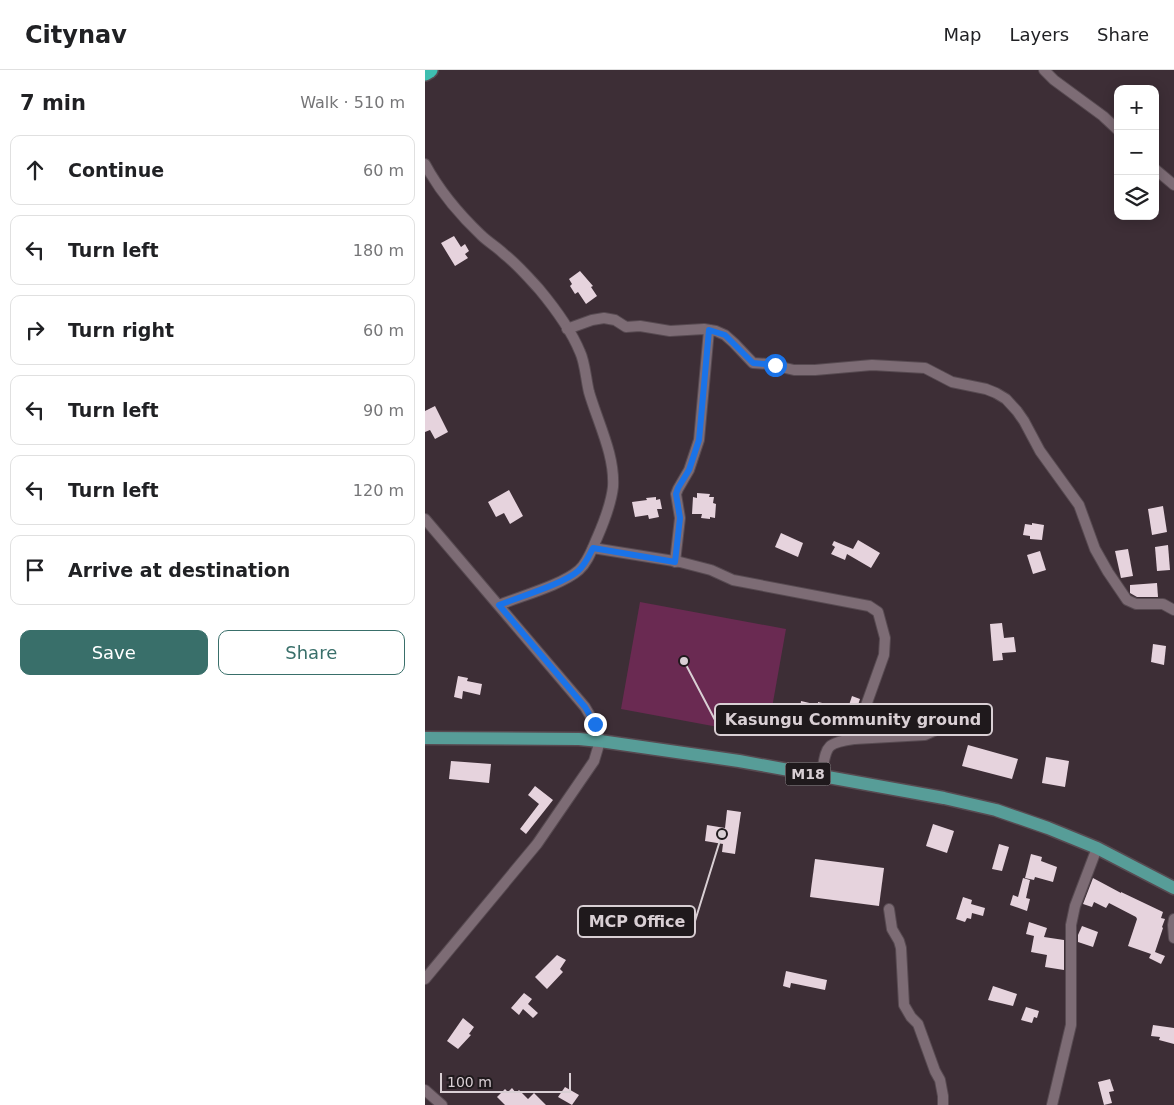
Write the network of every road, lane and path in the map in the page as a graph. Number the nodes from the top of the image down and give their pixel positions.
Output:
1 (430, 70) edge
2 (1044, 70) edge
3 (425, 73) edge
4 (1114, 126) edge
5 (425, 164) edge
6 (1159, 172) edge
7 (1174, 185) edge
8 (567, 329) junction
9 (709, 330) junction
10 (425, 519) edge
11 (593, 548) junction
12 (675, 562) junction
13 (499, 605) junction
14 (1174, 610) edge
15 (958, 720) dead end
16 (425, 738) edge
17 (854, 739) junction
18 (600, 741) junction
19 (821, 776) junction
20 (1097, 848) junction
21 (1174, 888) edge
22 (889, 909) dead end
23 (1174, 919) edge
24 (1174, 938) edge
25 (425, 980) edge
26 (425, 1090) edge
27 (442, 1105) edge
28 (943, 1105) edge
29 (1052, 1105) edge

1 - 3 highway
2 - 4 street
5 - 8 street
6 - 7 street
8 - 9 street
8 - 11 street
9 - 12 street
9 - 14 street
10 - 13 street
11 - 12 street
11 - 13 street
12 - 17 street
13 - 18 street
15 - 17 street
16 - 18 main road, M18
17 - 19 street
18 - 19 main road, M18
18 - 25 street
19 - 20 main road, M18
20 - 21 main road, M18
20 - 29 street
22 - 28 street
23 - 24 street
26 - 27 street

